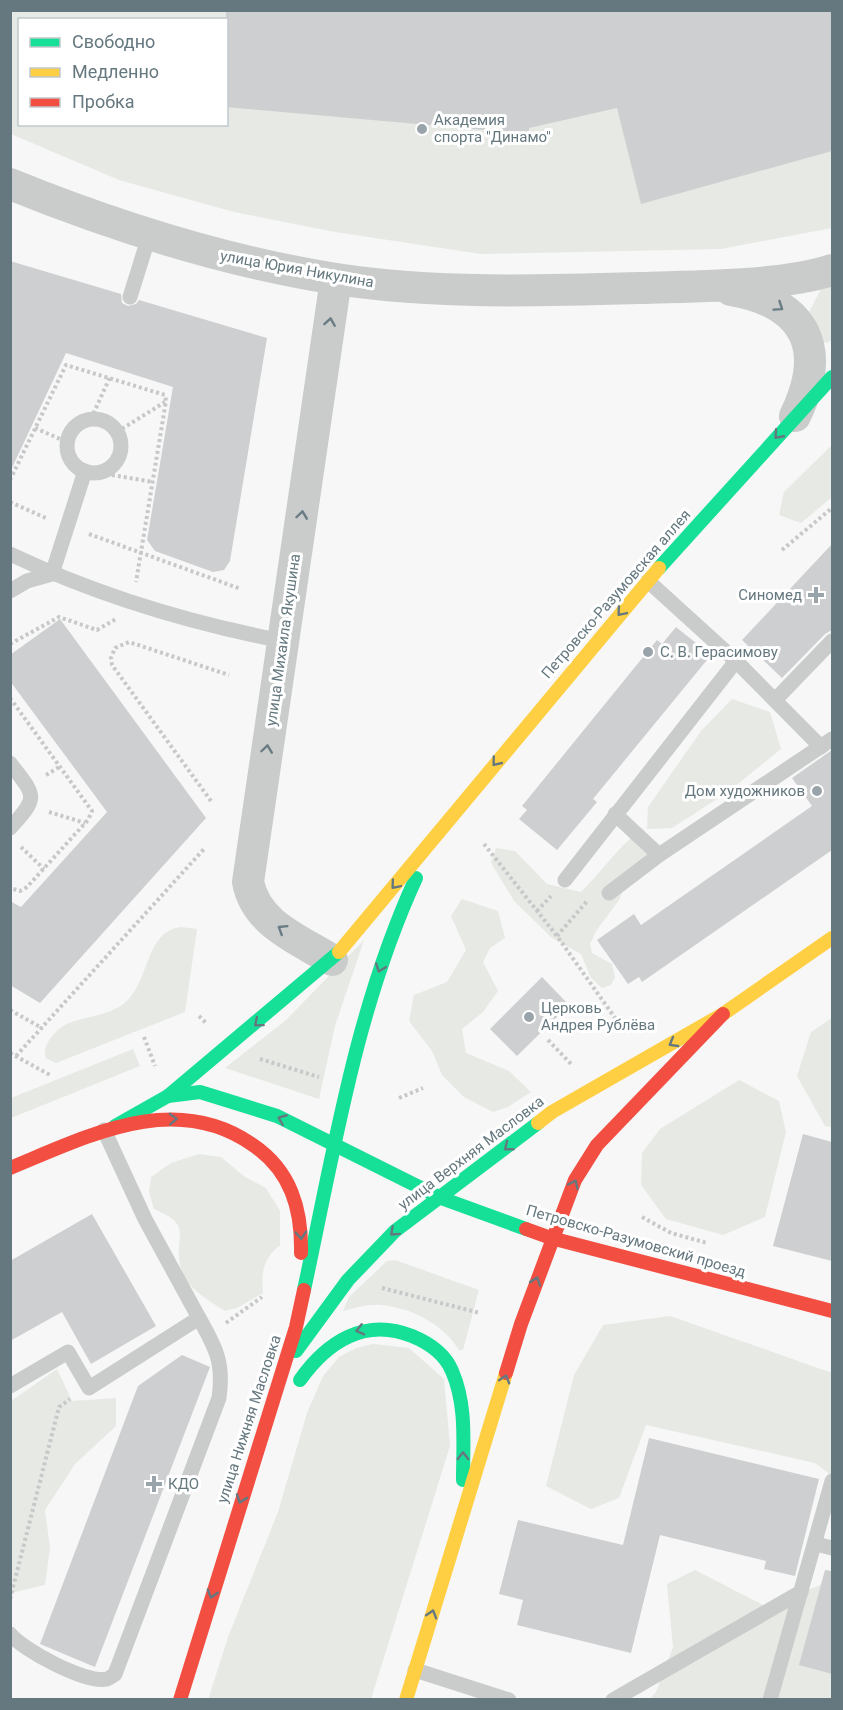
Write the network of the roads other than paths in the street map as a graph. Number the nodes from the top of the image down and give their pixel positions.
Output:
1 (10, 184) edge
2 (149, 236) junction
3 (832, 270) edge
4 (336, 279) junction
5 (704, 286) junction
6 (130, 297) dead end
7 (832, 377) edge
8 (795, 416) junction
9 (90, 472) junction
10 (10, 554) edge
11 (52, 574) junction
12 (648, 581) junction
13 (10, 591) edge
14 (283, 641) junction
15 (832, 641) edge
16 (736, 661) junction
17 (775, 700) junction
18 (827, 743) edge
19 (10, 763) edge
20 (615, 814) junction
21 (10, 828) edge
22 (433, 841) junction
23 (659, 855) junction
24 (565, 880) dead end
25 (609, 893) road end
26 (832, 938) edge
27 (332, 960) junction
28 (723, 1014) junction
29 (168, 1096) junction
30 (110, 1128) junction
31 (334, 1145) junction
32 (10, 1168) edge
33 (441, 1198) junction
34 (551, 1238) junction
35 (832, 1311) edge
36 (199, 1318) junction
37 (296, 1327) junction
38 (283, 1369) junction
39 (10, 1386) edge
40 (255, 1461) junction
41 (832, 1481) edge
42 (463, 1515) junction
43 (816, 1544) junction
44 (832, 1548) edge
45 (801, 1592) junction
46 (10, 1634) edge
47 (415, 1670) junction
48 (180, 1700) edge
49 (406, 1700) edge
50 (509, 1700) edge
51 (613, 1700) edge
52 (770, 1700) edge

1 - 2 street, улица Юрия Никулина
2 - 4 street, улица Юрия Никулина
2 - 6 lane
3 - 5 street, улица Юрия Никулина
4 - 5 street, улица Юрия Никулина
14 -> 4 street, улица Михаила Якушина
5 -> 8 street, улица Юрия Никулина
7 - 8 street, Петровско-Разумовская аллея
8 -> 12 street, Петровско-Разумовская аллея
9 - 9 lane
9 - 11 lane
10 - 11 lane
11 - 13 lane
11 - 14 lane
12 - 16 lane
12 -> 22 street, Петровско-Разумовская аллея
27 -> 14 street, улица Михаила Якушина
15 - 17 lane
16 - 17 lane
16 - 20 lane
17 - 18 lane
18 - 23 lane
19 - 21 lane
20 - 23 lane
20 - 24 lane
22 -> 27 street, Петровско-Разумовская аллея
22 -> 31 street, Петровско-Разумовская аллея
23 - 25 lane
26 - 28 street, улица Верхняя Масловка
27 -> 29 street, Петровско-Разумовская аллея
28 -> 33 street, улица Верхняя Масловка
34 -> 28 street, улица Верхняя Масловка
29 - 30 street, Петровско-Разумовская аллея
31 -> 29 street, Петровско-Разумовский проезд
30 - 32 street, Петровско-Разумовская аллея
30 - 36 lane
30 -> 37 street, Петровско-Разумовская аллея
31 - 33 street, Петровско-Разумовский проезд
31 - 37 street, улица Нижняя Масловка
33 - 34 street, Петровско-Разумовский проезд
33 -> 38 street, улица Верхняя Масловка
34 - 35 street, Петровско-Разумовский проезд
42 -> 34 street
36 - 39 lane
36 - 46 lane
37 - 38 street, улица Нижняя Масловка
38 - 40 street, улица Нижняя Масловка
42 -> 40 street
40 -> 48 street, улица Нижняя Масловка
41 - 43 lane
47 -> 42 street
43 - 44 lane
43 - 45 lane
45 - 51 lane
45 - 52 lane
47 - 49 street
47 - 50 lane

